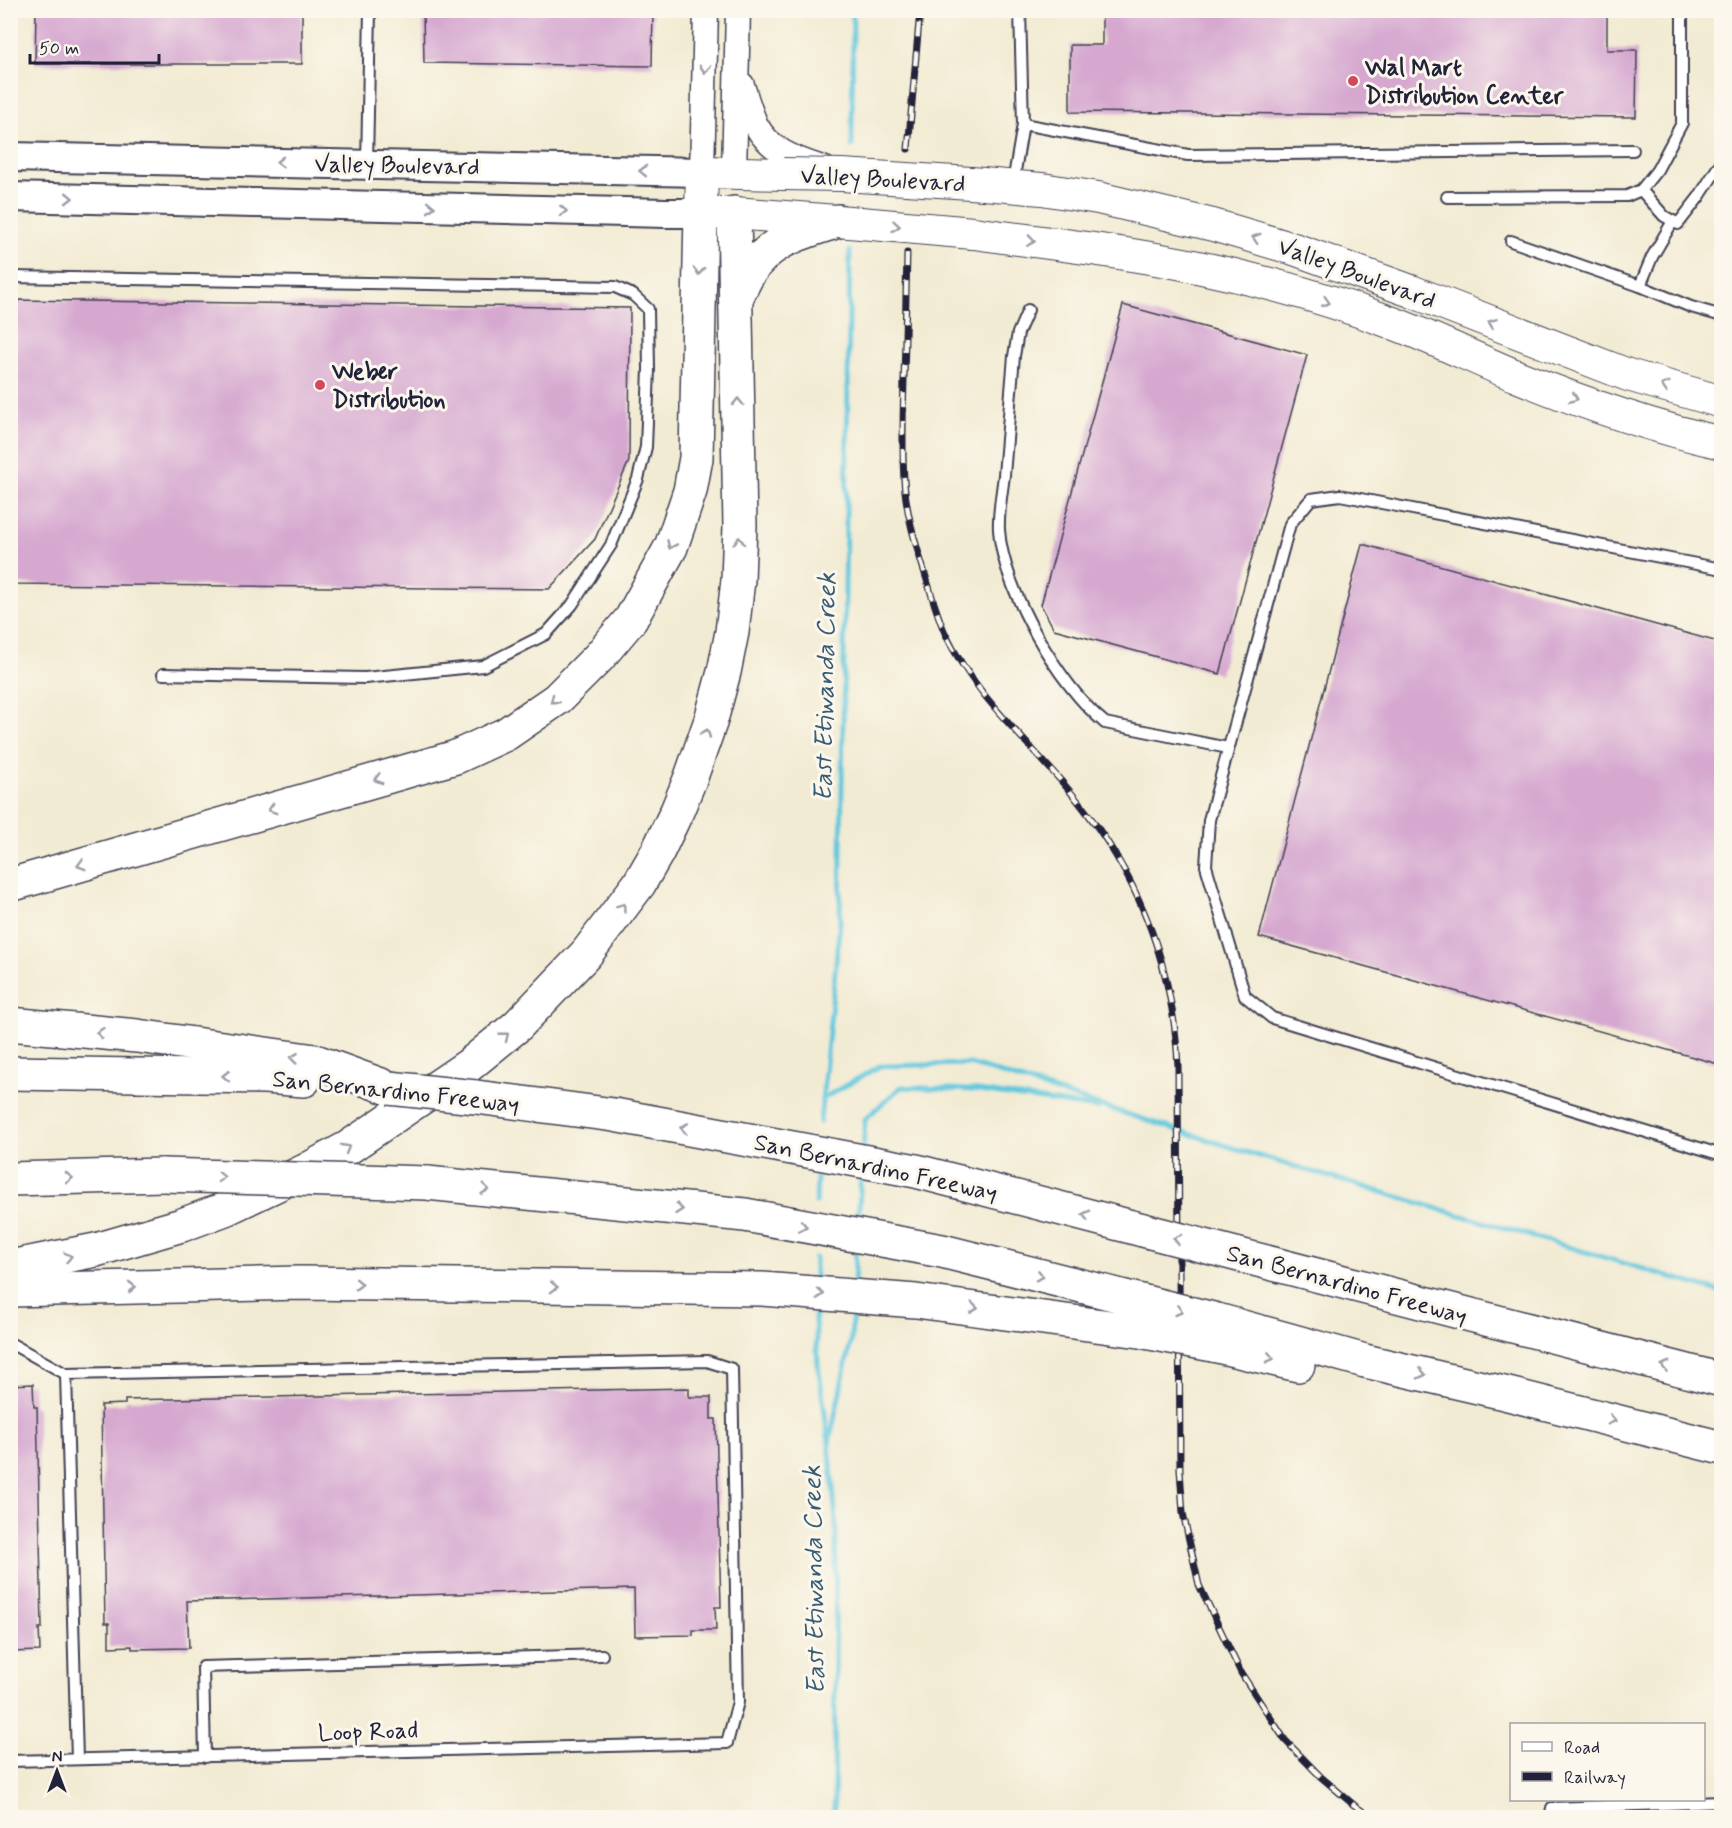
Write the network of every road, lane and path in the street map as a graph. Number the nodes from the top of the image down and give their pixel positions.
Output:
1 (370, 10) edge
2 (706, 10) edge
3 (738, 10) edge
4 (1020, 10) edge
5 (1682, 10) edge
6 (737, 71) junction
7 (1023, 124) junction
8 (1633, 150) dead end
9 (10, 157) edge
10 (1722, 161) edge
11 (367, 164) junction
12 (783, 164) junction
13 (702, 172) junction
14 (734, 172) junction
15 (1013, 186) junction
16 (1641, 190) junction
17 (10, 197) edge
18 (1447, 197) dead end
19 (701, 213) junction
20 (734, 213) junction
21 (838, 221) joint
22 (1673, 221) junction
23 (783, 229) junction
24 (1511, 241) dead end
25 (10, 277) edge
26 (1640, 286) junction
27 (736, 299) junction
28 (1028, 310) dead end
29 (1722, 316) edge
30 (1722, 402) edge
31 (1722, 443) edge
32 (1722, 569) edge
33 (163, 674) dead end
34 (1228, 748) junction
35 (10, 885) edge
36 (10, 1024) edge
37 (10, 1073) edge
38 (389, 1088) junction
39 (1722, 1155) edge
40 (10, 1179) edge
41 (10, 1267) edge
42 (10, 1290) edge
43 (1141, 1316) junction
44 (10, 1343) edge
45 (66, 1374) junction
46 (1722, 1380) edge
47 (1722, 1448) edge
48 (602, 1655) dead end
49 (205, 1757) junction
50 (77, 1759) junction
51 (10, 1761) edge
52 (1722, 1803) edge
53 (1550, 1818) edge

1 - 11 lane
2 -> 13 street
3 - 6 street
4 - 7 lane
5 - 16 lane
6 - 12 street
6 - 14 street
7 - 8 lane
7 - 15 lane
11 -> 9 main road, Valley Boulevard
10 - 22 lane
13 -> 11 main road, Valley Boulevard
12 - 14 main road, Valley Boulevard
12 - 15 main road, Valley Boulevard, bridge
13 - 14 main road, Valley Boulevard
13 - 19 main road
14 - 20 main road
30 -> 15 main road, Valley Boulevard
16 - 18 lane
16 - 22 lane
17 -> 19 main road, Valley Boulevard
19 - 20 main road, Valley Boulevard
19 -> 35 highway
20 - 23 main road, Valley Boulevard
20 - 27 highway
21 - 23 highway
21 -> 31 main road, Valley Boulevard, bridge
22 - 26 lane
23 - 27 highway
24 - 26 lane
25 - 33 lane
26 - 29 lane
41 -> 27 highway
28 - 34 lane
32 - 34 lane
34 - 39 lane
38 -> 36 highway
38 -> 37 highway, San Bernardino Freeway
46 -> 38 highway, San Bernardino Freeway, bridge
40 -> 43 highway, bridge
42 -> 43 highway
43 -> 47 highway, bridge
44 - 45 lane
45 - 49 lane, Loop Road
45 - 50 lane
48 - 49 lane
49 - 50 lane, Loop Road
50 - 51 lane, Loop Road
52 - 53 lane

